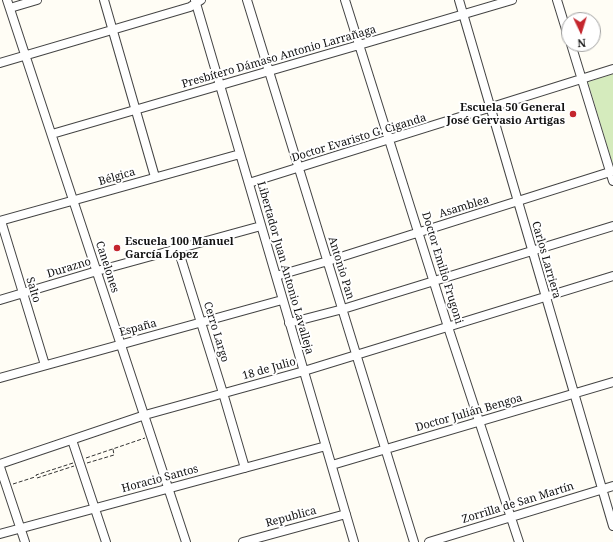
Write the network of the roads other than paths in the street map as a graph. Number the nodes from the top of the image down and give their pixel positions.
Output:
1 (7, 0) edge
2 (37, 0) edge
3 (104, 0) edge
4 (247, 0) edge
5 (345, 0) edge
6 (458, 0) edge
7 (512, 0) edge
8 (557, 0) edge
9 (197, 1) edge
10 (10, 8) junction
11 (561, 13) edge
12 (463, 14) junction
13 (112, 29) junction
14 (359, 45) junction
15 (574, 52) edge
16 (26, 55) junction
17 (0, 63) edge
18 (613, 69) edge
19 (269, 71) junction
20 (582, 78) junction
21 (220, 86) junction
22 (491, 108) junction
23 (136, 110) junction
24 (52, 134) junction
25 (390, 140) junction
26 (240, 154) junction
27 (299, 168) junction
28 (612, 172) edge
29 (155, 177) junction
30 (613, 181) edge
31 (249, 183) junction
32 (74, 200) junction
33 (518, 202) junction
34 (0, 221) edge
35 (261, 226) junction
36 (613, 226) edge
37 (419, 233) junction
38 (178, 249) junction
39 (532, 250) junction
40 (328, 261) junction
41 (97, 271) junction
42 (276, 276) junction
43 (613, 276) edge
44 (434, 281) junction
45 (23, 294) junction
46 (546, 297) junction
47 (0, 300) edge
48 (282, 300) junction
49 (342, 309) junction
50 (202, 322) junction
51 (289, 323) junction
52 (448, 326) junction
53 (122, 344) junction
54 (356, 355) junction
55 (45, 365) junction
56 (304, 371) junction
57 (0, 378) edge
58 (613, 382) edge
59 (223, 393) junction
60 (574, 394) junction
61 (145, 415) junction
62 (480, 422) junction
63 (72, 440) junction
64 (326, 446) junction
65 (385, 449) junction
66 (0, 464) edge
67 (332, 465) junction
68 (0, 467) edge
69 (245, 468) junction
70 (613, 486) edge
71 (168, 489) junction
72 (602, 489) junction
73 (95, 508) junction
74 (346, 514) junction
75 (510, 517) junction
76 (613, 526) edge
77 (21, 529) junction
78 (0, 534) edge
79 (25, 542) edge
80 (106, 542) edge
81 (186, 542) edge
82 (243, 542) edge
83 (354, 542) edge
84 (414, 542) edge
85 (429, 542) edge
86 (519, 542) edge

1 - 10 street, Canelones
2 - 10 street
3 - 13 street
4 - 19 street, Antonio Pan
5 - 14 street, Doctor Emilio Frugoni
6 - 12 street, Carlos Larriera
7 - 12 street, Presbítero Dámaso Antonio Larrañaga
8 - 11 street
9 - 13 street
9 - 21 street, Libertador Juan Antonio Lavalleja
10 - 16 street, Canelones
12 - 14 street, Presbítero Dámaso Antonio Larrañaga
12 - 22 street, Carlos Larriera
13 - 16 street
13 - 23 street
14 - 19 street, Presbítero Dámaso Antonio Larrañaga
14 - 25 street, Doctor Emilio Frugoni
15 - 20 street
16 - 17 street
16 - 24 street, Canelones
18 - 20 street, Doctor Evaristo G. Ciganda
19 - 21 street, Presbítero Dámaso Antonio Larrañaga
19 - 27 street, Antonio Pan
20 - 22 street, Doctor Evaristo G. Ciganda
20 - 28 street
21 - 23 street, Presbítero Dámaso Antonio Larrañaga
21 - 26 street, Libertador Juan Antonio Lavalleja
22 - 25 street, Doctor Evaristo G. Ciganda
22 - 33 street, Carlos Larriera
23 - 24 street, Presbítero Dámaso Antonio Larrañaga
23 - 29 street
24 - 32 street, Canelones
25 - 27 street, Doctor Evaristo G. Ciganda
25 - 37 street, Doctor Emilio Frugoni
26 - 29 street, Bélgica
26 - 31 street, Libertador Juan Antonio Lavalleja
27 - 31 street, Doctor Evaristo G. Ciganda
27 - 40 street, Antonio Pan
28 - 30 street
28 - 33 street, Asamblea
29 - 32 street, Bélgica
31 - 35 street, Libertador Juan Antonio Lavalleja
32 - 34 street, Bélgica
32 - 41 street, Canelones
33 - 37 street, Asamblea
33 - 39 street, Carlos Larriera
34 - 45 street, Salto
35 - 38 street, Durazno
35 - 42 street, Libertador Juan Antonio Lavalleja
36 - 39 street
37 - 40 street, Asamblea
37 - 44 street, Doctor Emilio Frugoni
38 - 41 street, Durazno
38 - 50 street, Cerro Largo
39 - 44 street
39 - 46 street, Carlos Larriera
40 - 42 street, Asamblea
40 - 49 street, Antonio Pan
41 - 45 street, Durazno
41 - 53 street, Canelones
42 - 48 street, Libertador Juan Antonio Lavalleja
43 - 46 street, 18 de Julio
44 - 49 street
44 - 52 street, Doctor Emilio Frugoni
45 - 47 street, Durazno
45 - 55 street, Salto
46 - 52 street, 18 de Julio
46 - 60 street, Carlos Larriera
48 - 50 street, España
48 - 51 street, Libertador Juan Antonio Lavalleja
49 - 51 street
49 - 54 street, Antonio Pan
50 - 53 street, España
50 - 59 street, Cerro Largo
51 - 56 street, Libertador Juan Antonio Lavalleja
52 - 54 street, 18 de Julio
52 - 62 street, Doctor Emilio Frugoni
53 - 55 street, España
53 - 61 street, Canelones
54 - 56 street, 18 de Julio
54 - 65 street, Antonio Pan
55 - 57 street, España
56 - 59 street, 18 de Julio
56 - 64 street, Libertador Juan Antonio Lavalleja
58 - 60 street, Doctor Julián Bengoa
59 - 61 street, 18 de Julio
59 - 69 street, Cerro Largo
60 - 62 street, Doctor Julián Bengoa
60 - 72 street, Carlos Larriera
61 - 63 street, 18 de Julio
61 - 71 street, Canelones
62 - 65 street, Doctor Julián Bengoa
62 - 75 street, Doctor Emilio Frugoni
63 - 66 street, 18 de Julio
63 - 73 street
64 - 67 street, Libertador Juan Antonio Lavalleja
64 - 69 street, Horacio Santos
65 - 67 street, Doctor Julián Bengoa
65 - 84 street, Antonio Pan
67 - 74 street, Libertador Juan Antonio Lavalleja
68 - 77 street
69 - 71 street, Horacio Santos
70 - 72 street, Zorrilla de San Martín
71 - 73 street, Horacio Santos
71 - 81 street, Canelones
72 - 75 street, Zorrilla de San Martín
72 - 76 street, Carlos Larriera
73 - 77 street, Horacio Santos
73 - 80 street
74 - 82 street, Republica
74 - 83 street, Libertador Juan Antonio Lavalleja
75 - 85 street, Zorrilla de San Martín
75 - 86 street, Doctor Emilio Frugoni
77 - 78 street, Horacio Santos
77 - 79 street

